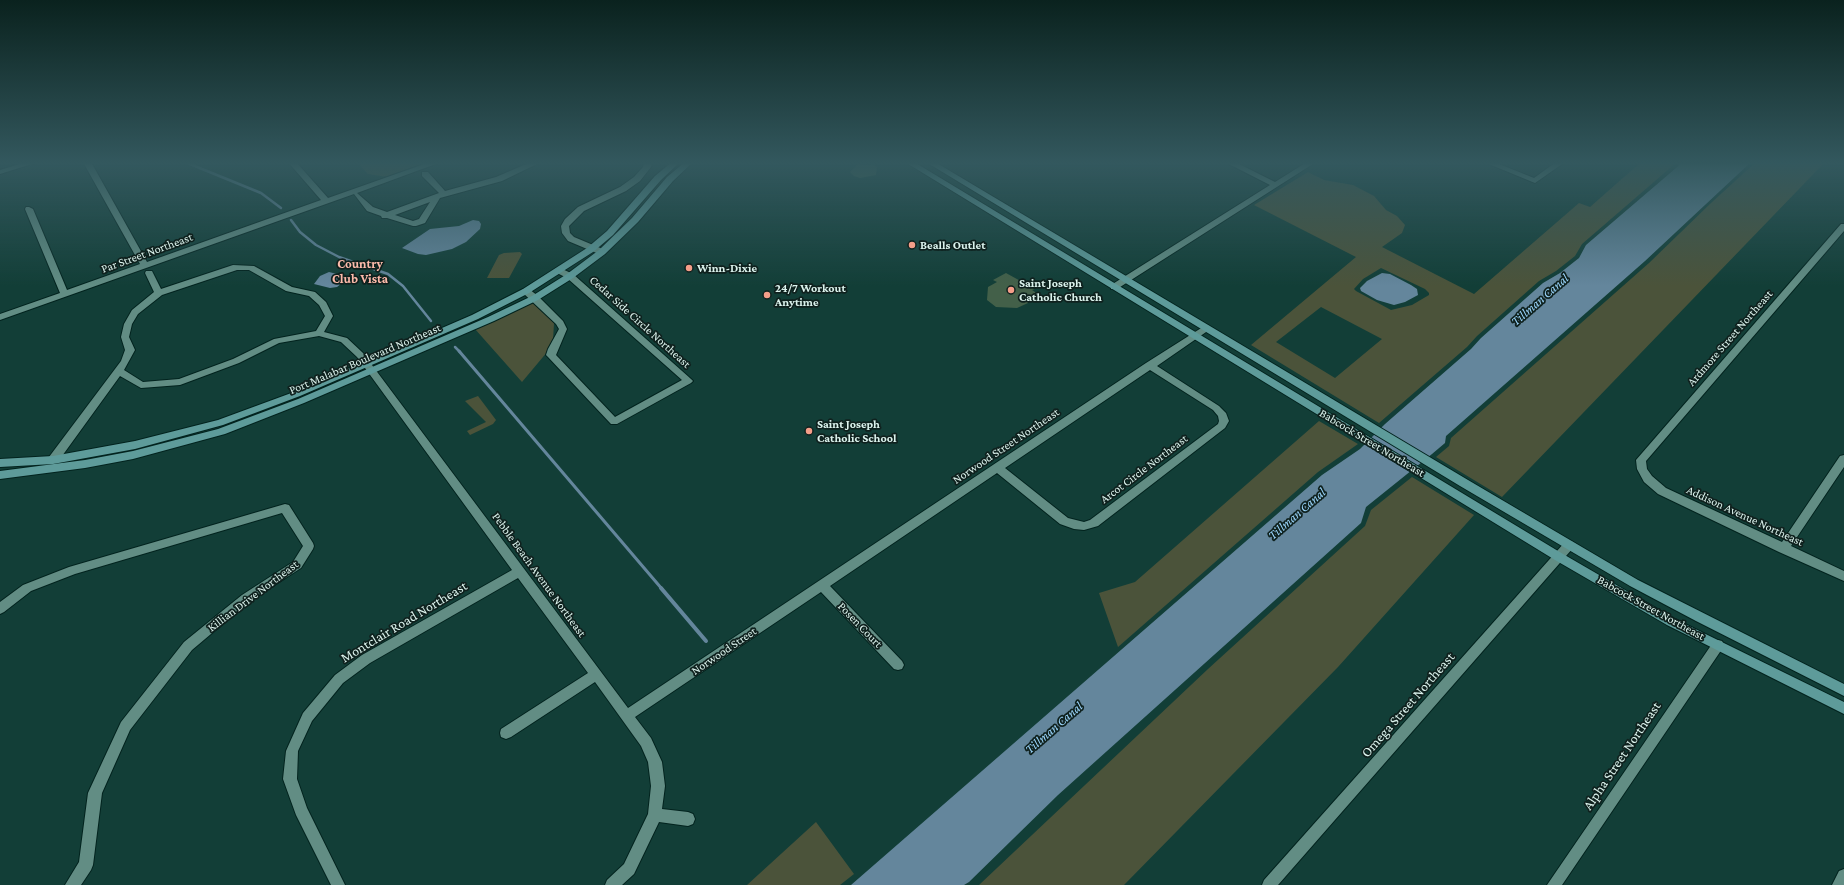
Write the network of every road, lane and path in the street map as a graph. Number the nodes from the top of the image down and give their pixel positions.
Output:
1 (110, 203) edge
2 (323, 203) edge
3 (364, 203) edge
4 (419, 203) edge
5 (435, 203) edge
6 (593, 203) edge
7 (636, 203) edge
8 (649, 203) edge
9 (977, 203) edge
10 (998, 203) edge
11 (1246, 203) edge
12 (29, 209) dead end
13 (385, 216) junction
14 (1844, 226) edge
15 (591, 248) junction
16 (602, 252) junction
17 (147, 270) junction
18 (560, 271) junction
19 (570, 276) junction
20 (1125, 280) junction
21 (1114, 287) junction
22 (526, 291) junction
23 (159, 293) junction
24 (65, 295) junction
25 (535, 298) junction
26 (0, 317) edge
27 (1206, 328) junction
28 (318, 333) junction
29 (1194, 336) junction
30 (1149, 365) junction
31 (369, 367) junction
32 (119, 371) junction
33 (1315, 393) junction
34 (1303, 402) junction
35 (1844, 459) edge
36 (53, 460) junction
37 (0, 463) edge
38 (997, 468) junction
39 (1642, 469) joint
40 (0, 475) edge
41 (1569, 545) junction
42 (1783, 549) junction
43 (1559, 557) junction
44 (520, 571) junction
45 (1844, 576) edge
46 (821, 585) junction
47 (0, 609) edge
48 (1718, 645) junction
49 (898, 665) dead end
50 (596, 675) junction
51 (1844, 690) edge
52 (1844, 708) edge
53 (627, 716) junction
54 (506, 733) dead end
55 (655, 815) junction
56 (688, 819) dead end
57 (1844, 876) edge
58 (72, 885) edge
59 (338, 885) edge
60 (612, 885) edge
61 (1269, 885) edge
62 (1554, 885) edge
63 (1839, 885) edge

1 - 17 street
2 - 17 street, Par Street Northeast
3 - 13 street
4 - 13 street
5 - 13 street
6 - 15 street
7 - 15 main road, Port Malabar Boulevard Northeast
8 - 16 main road, Port Malabar Boulevard Northeast
9 - 21 main road, Babcock Street Northeast
10 - 20 main road, Babcock Street Northeast
11 - 20 street
12 - 24 street
14 - 39 street, Ardmore Street Northeast
15 - 16 street
15 - 18 main road, Port Malabar Boulevard Northeast
16 - 19 main road, Port Malabar Boulevard Northeast
17 - 23 street
17 - 24 street, Par Street Northeast
18 - 19 street, Cedar Side Circle Northeast
18 - 22 main road, Port Malabar Boulevard Northeast
19 - 25 main road, Port Malabar Boulevard Northeast
19 - 25 street, Cedar Side Circle Northeast
20 - 21 street
20 - 27 main road, Babcock Street Northeast
21 - 29 main road, Babcock Street Northeast
22 - 25 street, Cedar Side Circle Northeast
22 - 31 main road, Port Malabar Boulevard Northeast
23 - 28 street
23 - 32 street
24 - 26 street, Par Street Northeast
25 - 31 main road, Port Malabar Boulevard Northeast
27 - 29 street, Norwood Street Northeast
27 - 33 main road, Babcock Street Northeast
28 - 31 street, Pebble Beach Avenue Northeast
28 - 32 street
29 - 30 street, Norwood Street Northeast
29 - 34 main road, Babcock Street Northeast
30 - 38 street, Norwood Street Northeast
30 - 38 street, Arcot Circle Northeast
31 - 36 main road, Port Malabar Boulevard Northeast
31 - 40 main road, Port Malabar Boulevard Northeast
31 - 44 street, Pebble Beach Avenue Northeast
32 - 36 street
33 - 34 main road
33 - 41 main road, Babcock Street Northeast
34 - 43 main road, Babcock Street Northeast
35 - 42 street
36 - 37 main road, Port Malabar Boulevard Northeast
38 - 46 street, Norwood Street Northeast
39 - 42 street, Addison Avenue Northeast
41 - 43 street, Omega Street Northeast
41 - 51 main road, Babcock Street Northeast
42 - 45 street, Addison Avenue Northeast
43 - 48 main road, Babcock Street Northeast
43 - 61 street, Omega Street Northeast
44 - 50 street, Pebble Beach Avenue Northeast
44 - 59 street, Montclair Road Northeast
46 - 49 street, Posen Court
46 - 53 street, Norwood Street
47 - 58 street, Killian Drive Northeast
48 - 52 main road, Babcock Street Northeast
48 - 62 street, Alpha Street Northeast
50 - 53 street, Pebble Beach Avenue Northeast
50 - 54 street
53 - 55 street, Pebble Beach Avenue Northeast
55 - 56 street
55 - 60 street
57 - 63 street

